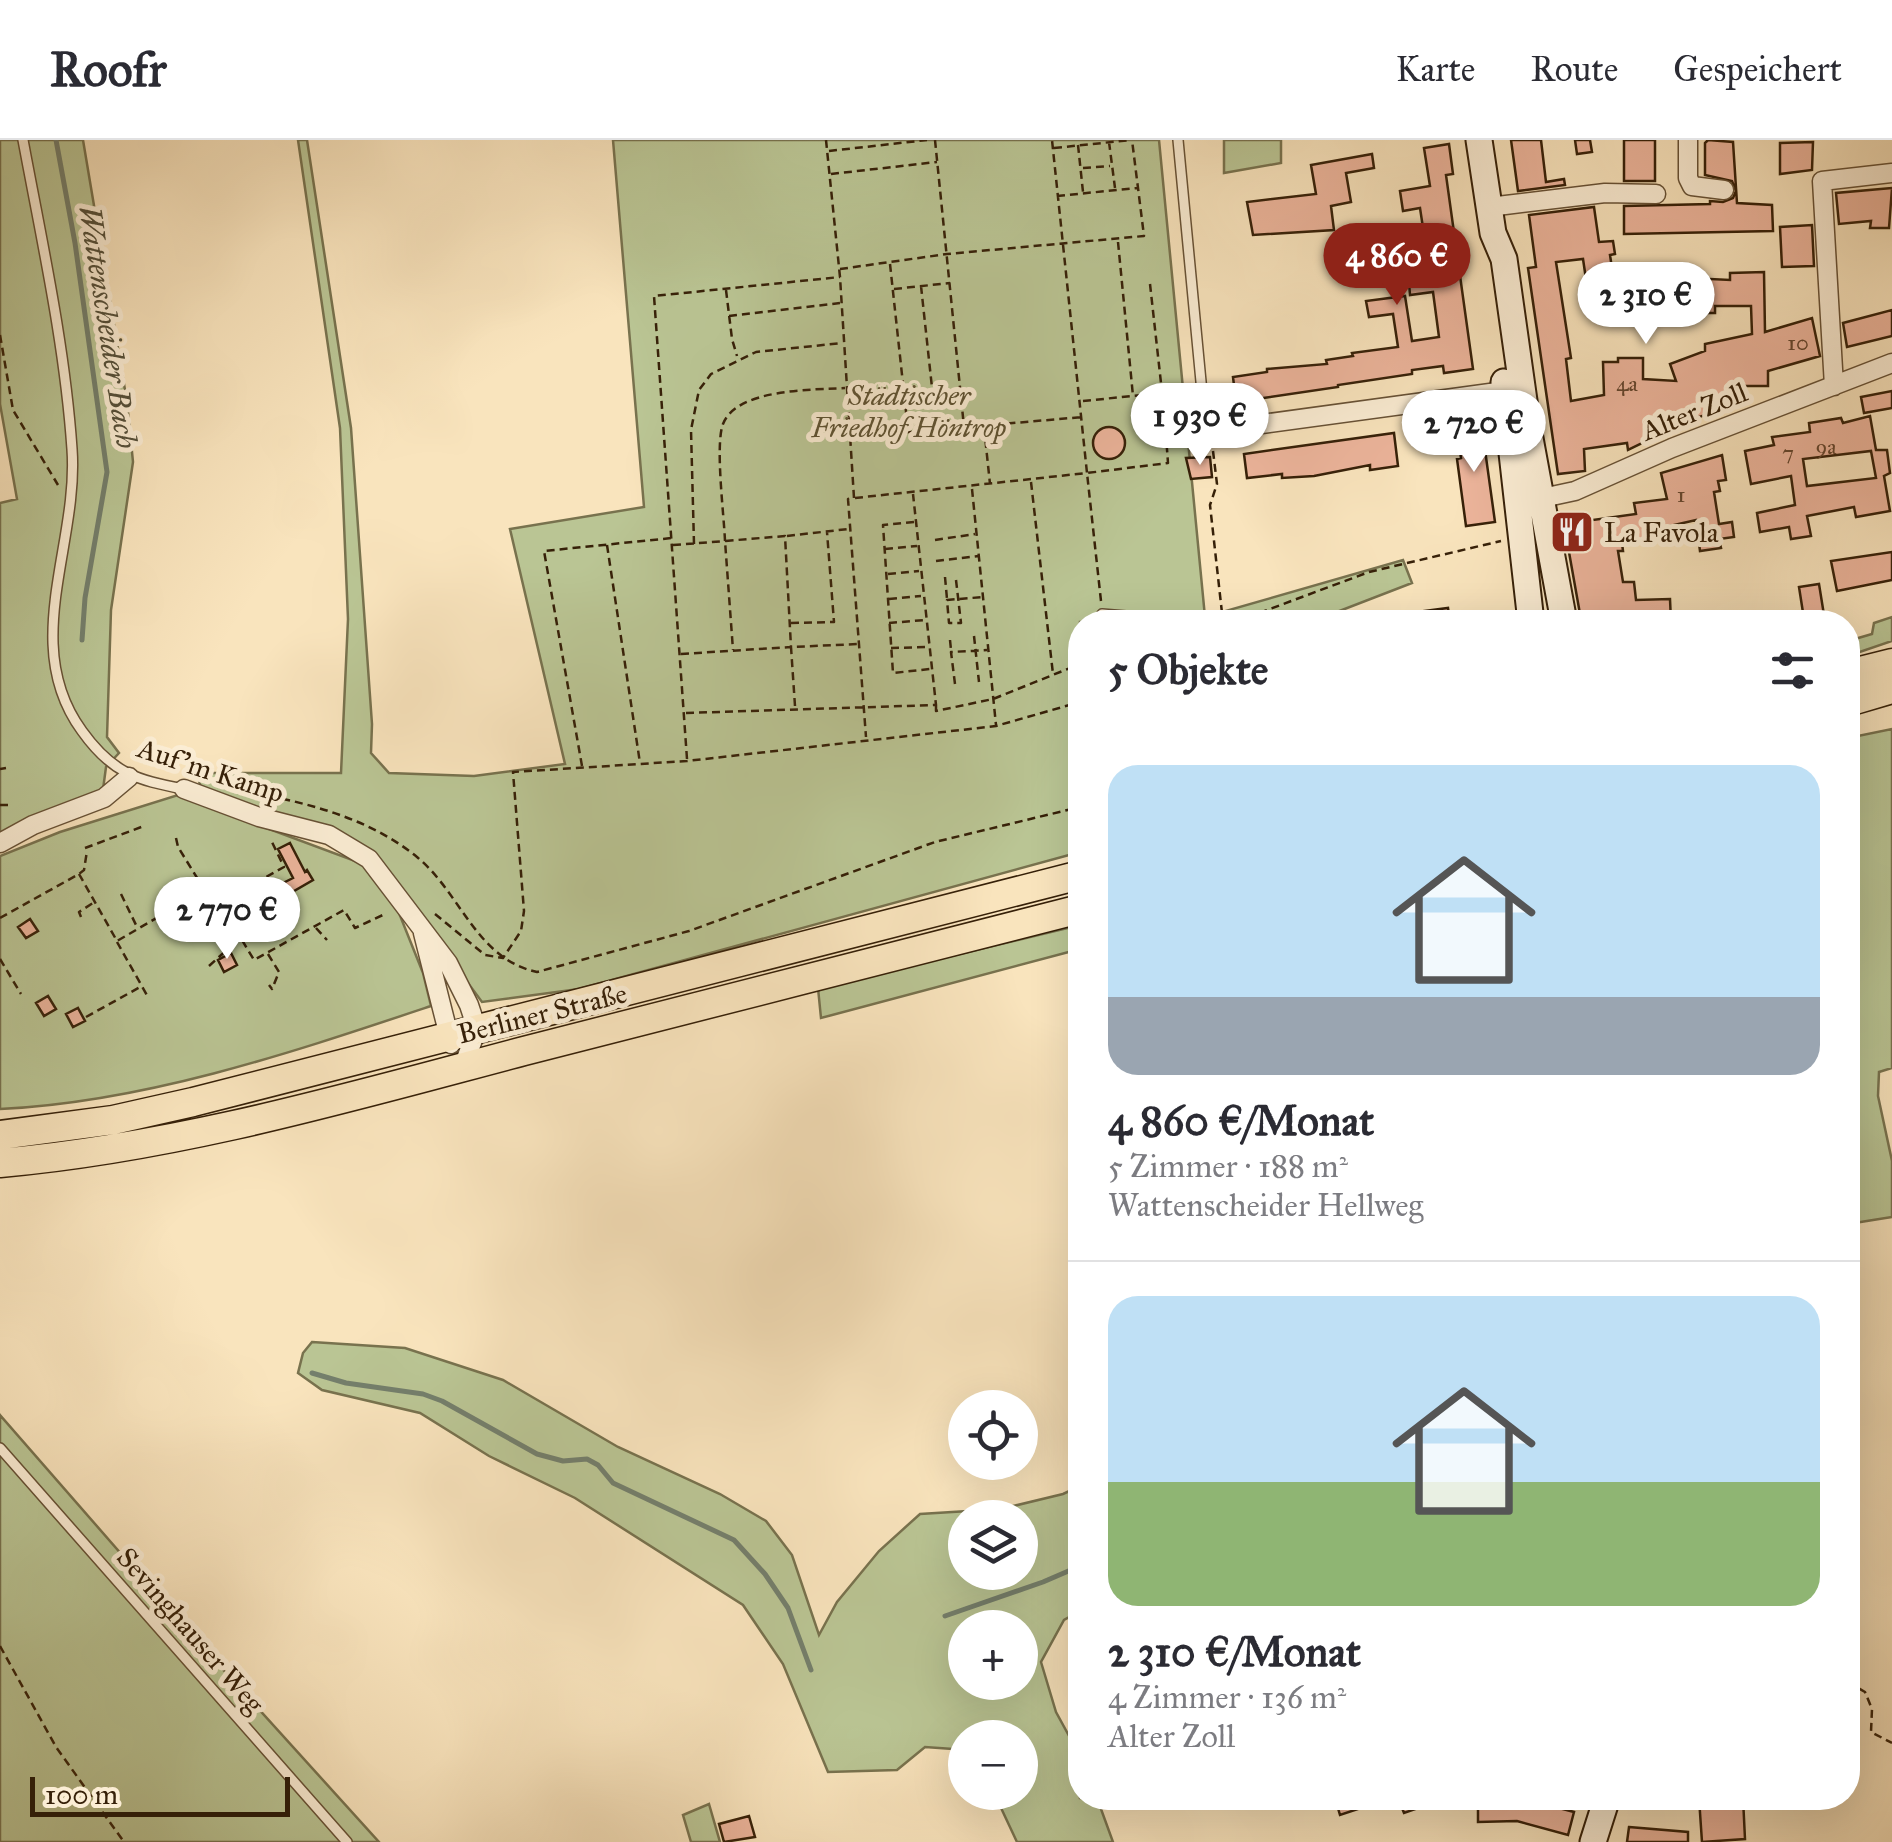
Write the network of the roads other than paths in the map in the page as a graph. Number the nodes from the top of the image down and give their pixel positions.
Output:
1 (24, 140) edge
2 (1178, 140) edge
3 (1479, 140) edge
4 (1688, 140) edge
5 (1892, 173) edge
6 (1724, 190) dead end
7 (1656, 194) dead end
8 (1491, 220) junction
9 (1892, 363) edge
10 (1834, 386) junction
11 (1514, 390) junction
12 (1211, 431) joint
13 (1529, 501) junction
14 (1529, 610) edge
15 (1561, 610) edge
16 (1892, 663) edge
17 (1860, 671) edge
18 (1892, 690) edge
19 (1860, 699) edge
20 (129, 776) junction
21 (184, 789) joint
22 (0, 844) edge
23 (1068, 878) edge
24 (1068, 912) edge
25 (422, 928) junction
26 (477, 1029) junction
27 (448, 1037) junction
28 (463, 1067) junction
29 (0, 1134) edge
30 (0, 1163) edge
31 (0, 1448) edge
32 (1603, 1810) edge
33 (347, 1842) edge
34 (1593, 1842) edge

1 - 20 lane, Auf'm Kamp
2 - 12 lane
3 - 8 main road
4 - 6 street
5 - 10 street
7 - 8 street
8 - 11 main road
9 - 10 street, Alter Zoll
10 - 13 street, Alter Zoll
11 - 12 street
11 - 13 main road
13 - 14 main road
13 - 15 main road
16 - 17 main road
18 - 19 main road
20 - 21 lane, Auf'm Kamp
20 - 22 street
21 - 25 street, Auf'm Kamp
23 - 26 main road, Berliner Straße
24 - 28 main road, Berliner Straße
25 - 26 street, Auf'm Kamp
25 - 27 street, Auf'm Kamp
26 - 27 main road, Berliner Straße
26 - 28 street
27 - 28 street, Auf'm Kamp
27 - 29 main road, Berliner Straße
28 - 30 main road, Berliner Straße
31 - 33 lane, Sevinghauser Weg
32 - 34 main road

